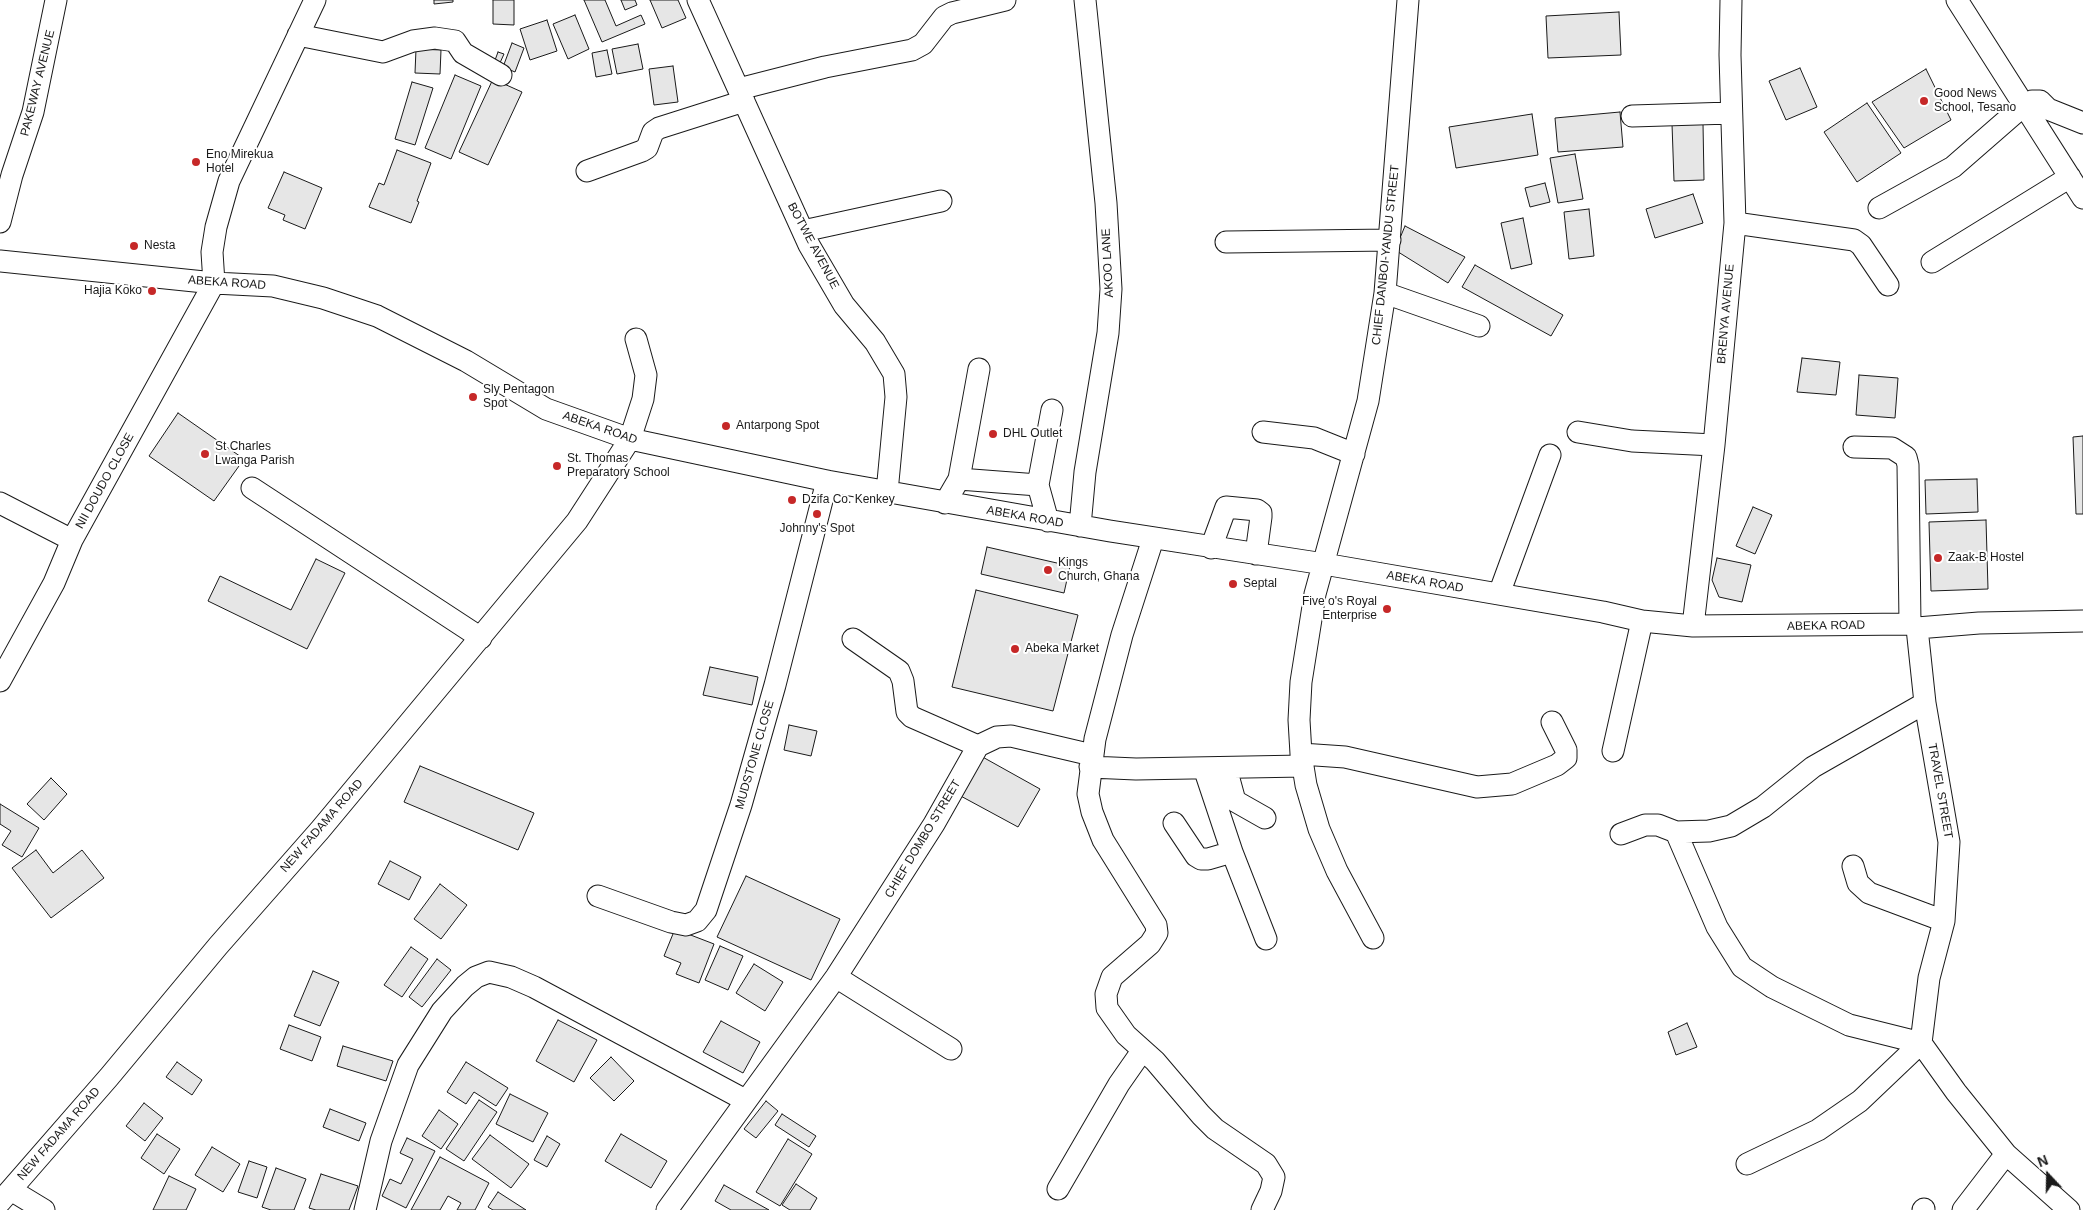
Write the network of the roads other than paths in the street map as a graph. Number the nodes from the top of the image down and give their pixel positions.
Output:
1 (56, 0) edge
2 (315, 0) edge
3 (698, 0) edge
4 (1005, 0) edge
5 (1085, 0) edge
6 (1408, 0) edge
7 (1732, 0) edge
8 (1957, 0) edge
9 (298, 35) junction
10 (501, 75) dead end
11 (741, 95) junction
12 (2023, 106) junction
13 (1731, 113) junction
14 (1632, 116) dead end
15 (2083, 123) edge
16 (587, 171) dead end
17 (2070, 176) junction
18 (2083, 198) edge
19 (942, 201) dead end
20 (1879, 208) dead end
21 (0, 222) edge
22 (1735, 223) junction
23 (802, 231) junction
24 (1390, 240) junction
25 (1226, 242) dead end
26 (0, 262) edge
27 (1932, 262) dead end
28 (214, 283) junction
29 (1888, 285) dead end
30 (1385, 293) junction
31 (1479, 326) dead end
32 (636, 339) dead end
33 (979, 369) dead end
34 (1052, 410) dead end
35 (1263, 432) dead end
36 (1578, 432) dead end
37 (630, 439) junction
38 (1714, 445) junction
39 (1854, 447) dead end
40 (1354, 454) junction
41 (1550, 455) dead end
42 (959, 479) junction
43 (826, 481) junction
44 (1038, 485) junction
45 (252, 488) dead end
46 (886, 492) junction
47 (0, 503) edge
48 (945, 503) junction
49 (1048, 520) junction
50 (1080, 526) junction
51 (1153, 539) junction
52 (72, 540) junction
53 (1211, 548) junction
54 (1256, 554) junction
55 (1324, 564) junction
56 (1499, 594) junction
57 (1642, 621) junction
58 (2083, 621) edge
59 (1693, 626) junction
60 (1914, 626) junction
61 (481, 638) junction
62 (853, 639) dead end
63 (0, 680) edge
64 (1925, 703) junction
65 (1552, 722) dead end
66 (978, 746) junction
67 (1613, 751) dead end
68 (1302, 760) junction
69 (1091, 761) junction
70 (1204, 768) junction
71 (1226, 768) junction
72 (1266, 818) dead end
73 (1174, 824) dead end
74 (1676, 832) junction
75 (1622, 834) dead end
76 (1232, 852) junction
77 (1853, 866) dead end
78 (598, 896) dead end
79 (1944, 921) junction
80 (1373, 938) dead end
81 (1266, 939) dead end
82 (836, 977) junction
83 (1921, 1043) junction
84 (951, 1049) dead end
85 (1142, 1051) junction
86 (745, 1100) junction
87 (2006, 1154) junction
88 (1747, 1164) dead end
89 (1058, 1189) dead end
90 (6, 1196) edge
91 (1267, 1200) edge
92 (44, 1210) edge
93 (365, 1210) edge
94 (667, 1210) edge
95 (1963, 1210) edge
96 (2069, 1210) edge

1 - 21 street, PAKEWAY AVENUE
2 - 9 street
3 - 11 street, BOTWE AVENUE
4 - 11 street
5 - 50 street, AKOO LANE
6 - 24 street, CHIEF DANBOI-YANDU STREET
7 - 13 street, BRENYA AVENUE
8 - 12 street
9 - 10 street
9 - 28 street
11 - 16 street
11 - 23 street, BOTWE AVENUE
12 - 15 street
12 - 17 street
12 - 20 street
13 - 14 street
13 - 22 street, BRENYA AVENUE
17 - 18 street
17 - 27 street
19 - 23 street
22 - 29 street
22 - 38 street, BRENYA AVENUE
23 - 46 street, BOTWE AVENUE
24 - 25 street
24 - 30 street, CHIEF DANBOI-YANDU STREET
26 - 28 street, ABEKA ROAD
28 - 37 street, ABEKA ROAD
28 - 52 street, NII DOUDO CLOSE
30 - 31 street
30 - 40 street, CHIEF DANBOI-YANDU STREET
32 - 37 street, NEW FADAMA ROAD
33 - 42 street
34 - 44 street
35 - 40 street
36 - 38 street
37 - 43 street, ABEKA ROAD
37 - 61 street, NEW FADAMA ROAD
38 - 59 street, BRENYA AVENUE
39 - 60 street, TRAVEL STREET
40 - 55 street, CHIEF DANBOI-YANDU STREET
41 - 56 street
42 - 44 street
42 - 48 street
43 - 46 street, ABEKA ROAD
43 - 78 street, MUDSTONE CLOSE
44 - 49 street
45 - 61 street
46 - 48 street, ABEKA ROAD
47 - 52 street
48 - 49 street, ABEKA ROAD
49 - 50 street, ABEKA ROAD
50 - 51 street, ABEKA ROAD
51 - 53 street, ABEKA ROAD
51 - 69 street
52 - 63 street, NII DOUDO CLOSE
53 - 54 street, ABEKA ROAD
53 - 54 street
54 - 55 street, ABEKA ROAD
55 - 56 street, ABEKA ROAD
55 - 68 street, CHIEF DANBOI-YANDU STREET
56 - 57 street, ABEKA ROAD
57 - 59 street, ABEKA ROAD
57 - 67 street
58 - 60 street, ABEKA ROAD
59 - 60 street, ABEKA ROAD
60 - 64 street, TRAVEL STREET
61 - 90 street, NEW FADAMA ROAD
62 - 66 street
64 - 74 street
64 - 79 street, TRAVEL STREET
65 - 68 street
66 - 69 street
66 - 82 street, CHIEF DOMBO STREET
68 - 71 street
68 - 80 street, CHIEF DANBOI-YANDU STREET
69 - 70 street
69 - 85 street
70 - 71 street
70 - 76 street
71 - 72 street
73 - 76 street
74 - 75 street
74 - 83 street
76 - 81 street
77 - 79 street
79 - 83 street, TRAVEL STREET
82 - 84 street
82 - 86 street, CHIEF DOMBO STREET
83 - 87 street
83 - 88 street
85 - 89 street
85 - 91 street
86 - 93 street
86 - 94 street, CHIEF DOMBO STREET
87 - 95 street
87 - 96 street
90 - 92 street

